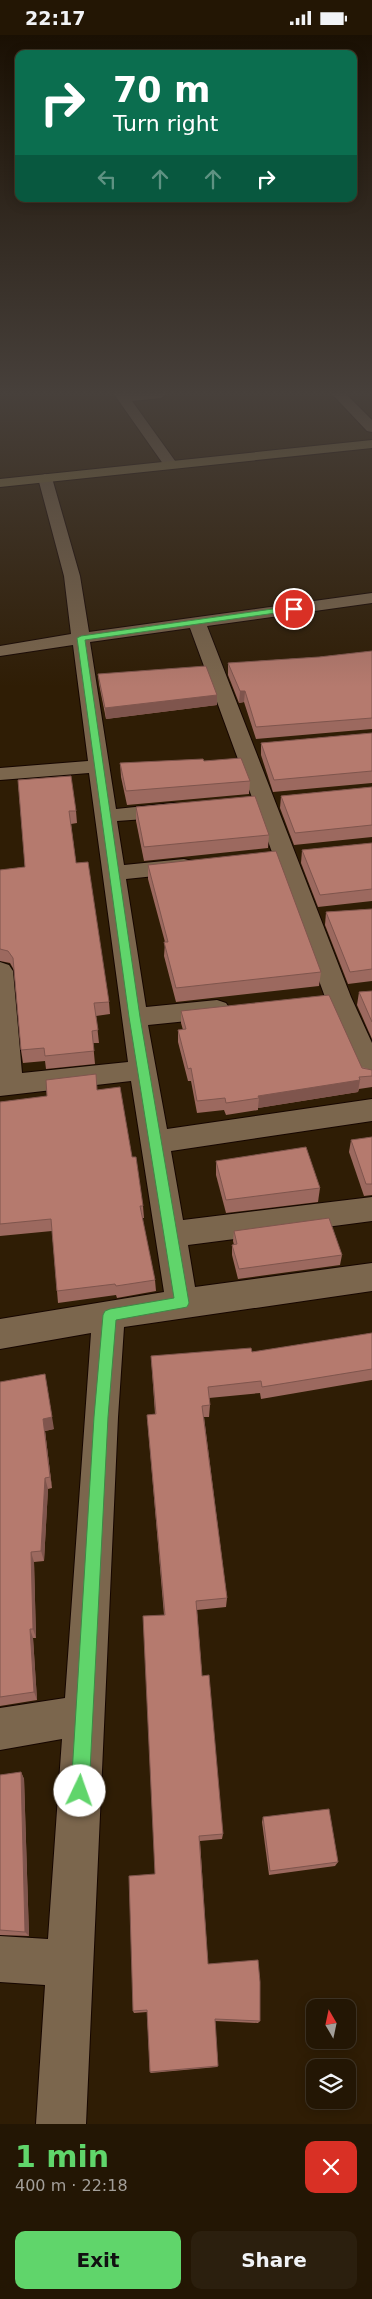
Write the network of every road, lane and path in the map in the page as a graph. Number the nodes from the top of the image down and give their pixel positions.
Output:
1 (49, 491) edge
2 (372, 598) edge
3 (197, 622) junction
4 (81, 638) junction
5 (0, 651) edge
6 (98, 766) junction
7 (0, 774) edge
8 (190, 809) edge
9 (105, 816) junction
10 (209, 863) edge
11 (113, 873) junction
12 (0, 971) edge
13 (364, 993) edge
14 (338, 997) junction
15 (309, 1000) edge
16 (241, 1007) edge
17 (134, 1017) junction
18 (143, 1070) junction
19 (372, 1072) edge
20 (5, 1085) edge
21 (372, 1110) edge
22 (155, 1142) junction
23 (372, 1209) edge
24 (171, 1234) junction
25 (372, 1277) edge
26 (182, 1303) junction
27 (110, 1315) junction
28 (0, 1333) edge
29 (84, 1715) junction
30 (0, 1729) edge
31 (0, 1959) edge
32 (70, 1963) junction
33 (61, 2124) edge

1 - 4 street
2 - 3 street
3 - 4 street
3 - 14 street
4 - 5 street
4 - 6 street
6 - 7 street
6 - 9 street
8 - 9 street
9 - 11 street
10 - 11 street
11 - 17 street
12 - 20 street
13 - 14 street
14 - 15 street
14 - 19 street
16 - 17 street
17 - 18 street
18 - 20 street
18 - 22 street
21 - 22 street
22 - 24 street
23 - 24 street
24 - 26 street
25 - 26 street
26 - 27 street
27 - 28 street
27 - 29 street
29 - 30 street
29 - 32 street
31 - 32 street
32 - 33 street

